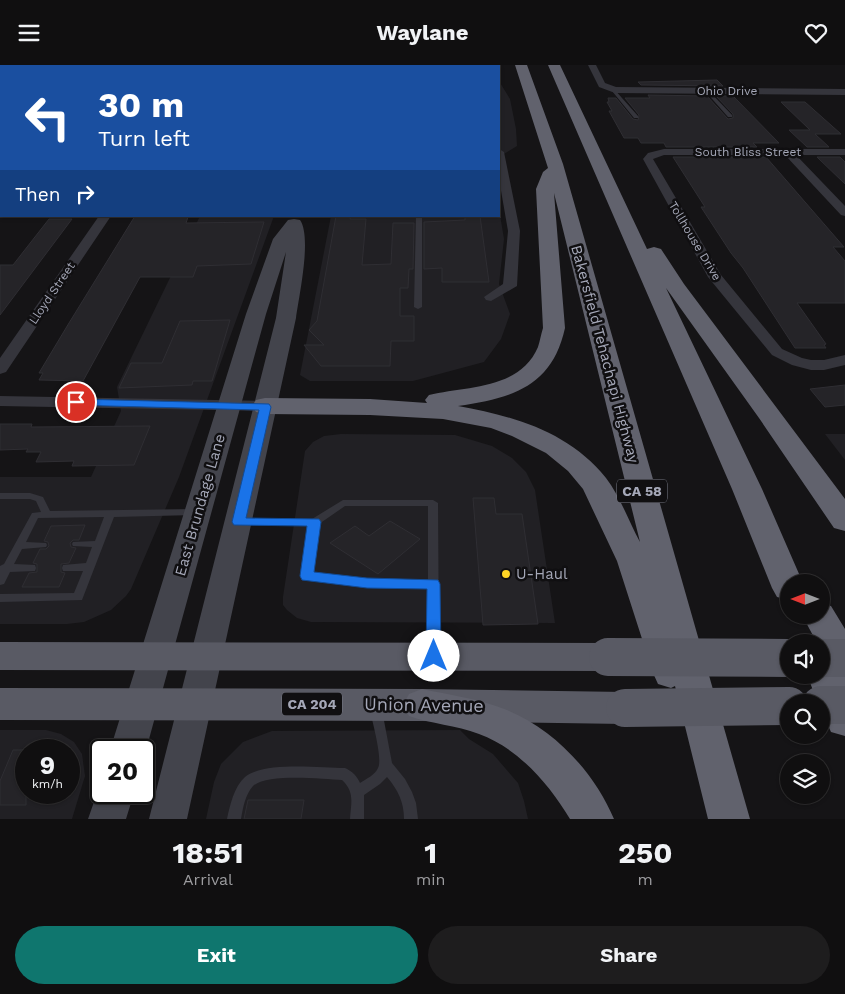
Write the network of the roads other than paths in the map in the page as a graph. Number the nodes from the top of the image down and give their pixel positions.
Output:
1 (521, 65) edge
2 (554, 65) edge
3 (592, 65) edge
4 (612, 90) junction
5 (707, 91) junction
6 (845, 92) edge
7 (730, 116) dead end
8 (636, 117) dead end
9 (788, 152) junction
10 (845, 152) edge
11 (652, 155) joint
12 (500, 163) edge
13 (554, 163) junction
14 (601, 171) junction
15 (502, 186) edge
16 (845, 213) edge
17 (104, 217) edge
18 (420, 217) edge
19 (295, 220) edge
20 (491, 297) dead end
21 (418, 307) dead end
22 (845, 360) edge
23 (0, 369) edge
24 (0, 401) edge
25 (228, 406) junction
26 (265, 407) junction
27 (370, 407) junction
28 (746, 489) junction
29 (0, 496) edge
30 (198, 512) junction
31 (110, 514) junction
32 (47, 515) junction
33 (845, 521) edge
34 (238, 522) junction
35 (314, 522) junction
36 (98, 544) junction
37 (42, 545) dead end
38 (77, 545) dead end
39 (18, 546) junction
40 (89, 567) junction
41 (3, 568) edge
42 (31, 568) dead end
43 (67, 568) dead end
44 (783, 574) edge
45 (795, 574) edge
46 (0, 581) edge
47 (434, 584) junction
48 (0, 598) edge
49 (824, 624) edge
50 (0, 656) edge
51 (156, 656) junction
52 (207, 656) junction
53 (434, 656) junction
54 (780, 658) edge
55 (830, 658) edge
56 (845, 659) edge
57 (829, 684) edge
58 (0, 704) edge
59 (142, 704) junction
60 (195, 704) junction
61 (375, 705) junction
62 (422, 705) junction
63 (780, 705) edge
64 (830, 705) edge
65 (845, 705) edge
66 (845, 720) edge
67 (131, 739) edge
68 (386, 765) junction
69 (359, 791) junction
70 (112, 804) edge
71 (107, 819) edge
72 (168, 819) edge
73 (234, 819) edge
74 (358, 819) edge
75 (411, 819) edge
76 (593, 819) edge
77 (721, 819) edge
78 (730, 819) edge

1 - 13 highway, Bakersfield Tehachapi Highway / CA 58
2 - 14 highway
3 - 4 street
4 - 5 street, Ohio Drive
4 - 8 lane
5 - 6 street, Ohio Drive
5 - 7 lane
9 - 10 street, South Bliss Street
9 - 11 street, South Bliss Street
9 - 16 street
11 - 22 street, Tollhouse Drive
12 - 15 street
13 - 27 highway
13 - 78 highway, Bakersfield Tehachapi Highway / CA 58
14 - 28 highway
14 - 33 highway
15 - 20 street
17 - 23 street, Lloyd Street
18 - 21 lane
19 - 25 main road, East Brundage Lane
19 - 26 main road, East Brundage Lane
24 - 25 street
25 - 26 street
25 - 30 main road, East Brundage Lane
26 - 27 highway
26 - 34 main road, East Brundage Lane
27 - 77 highway
28 - 44 highway
28 - 45 highway
29 - 32 lane
30 - 31 lane
30 - 51 main road, East Brundage Lane
31 - 32 lane
31 - 36 lane
32 - 39 lane
34 - 35 lane
34 - 52 main road, East Brundage Lane
35 - 47 lane
35 - 47 lane
36 - 38 lane
36 - 40 lane
37 - 39 lane
39 - 41 lane
40 - 43 lane
40 - 48 lane
41 - 42 lane
41 - 46 lane
47 - 53 lane
49 - 56 highway
50 - 51 highway
51 - 52 highway
51 - 59 main road, East Brundage Lane
52 - 53 highway
52 - 60 main road, East Brundage Lane
53 - 54 highway, bridge
55 - 56 highway, bridge
57 - 66 highway
58 - 59 highway, Union Avenue / CA 204
59 - 60 highway, Union Avenue / CA 204
59 - 67 main road, East Brundage Lane
60 - 61 highway, Union Avenue / CA 204
60 - 72 main road, East Brundage Lane
61 - 62 highway, Union Avenue / CA 204
61 - 68 lane
62 - 63 highway, Union Avenue / CA 204, bridge
62 - 76 highway
64 - 65 highway, bridge
68 - 69 lane
68 - 75 lane
69 - 73 lane
69 - 74 lane
70 - 71 main road

